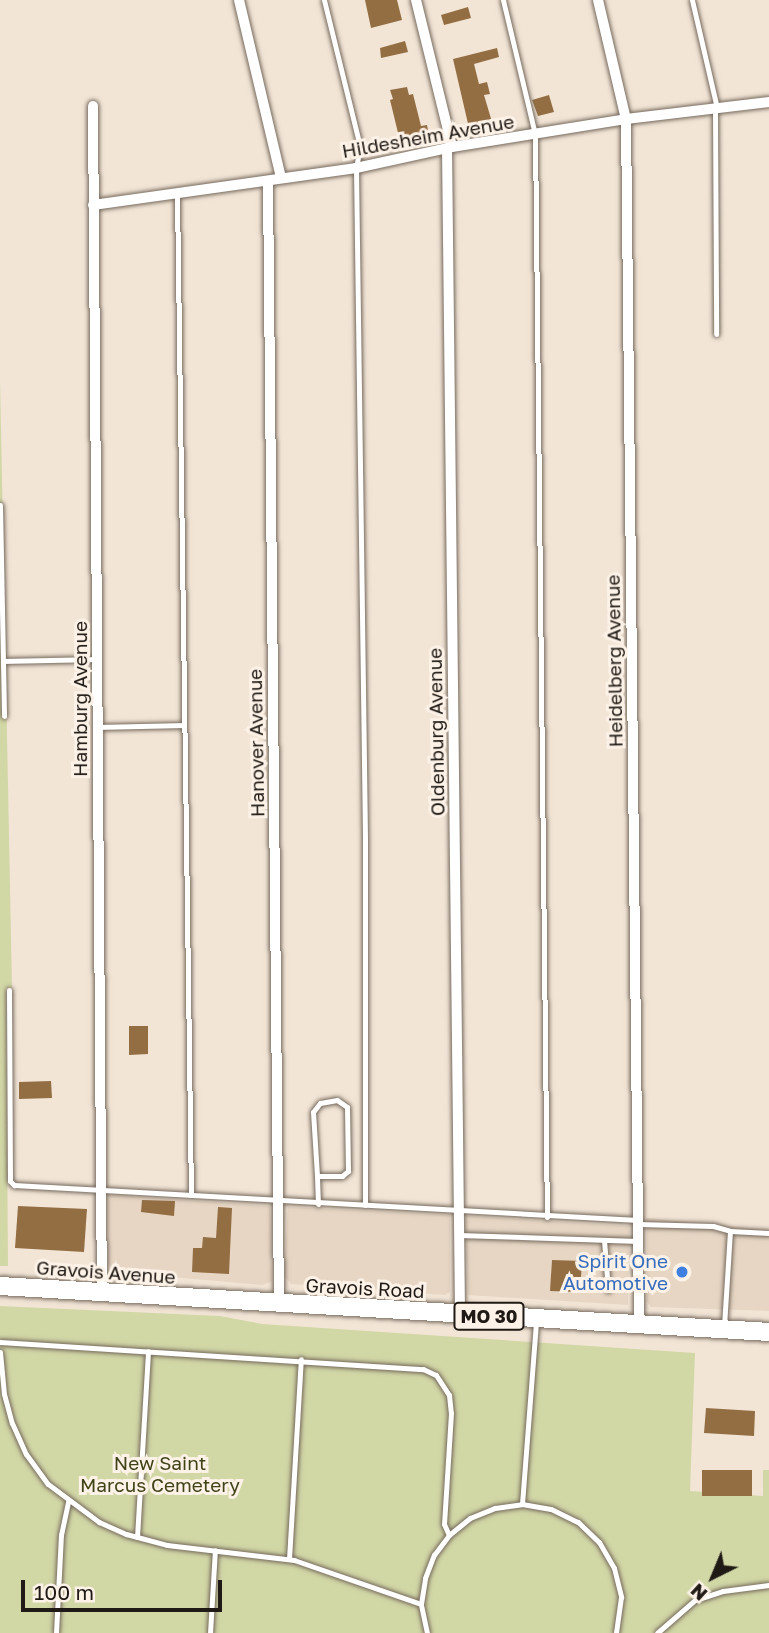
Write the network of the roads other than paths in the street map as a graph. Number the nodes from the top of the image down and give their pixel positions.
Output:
1 (239, 0) edge
2 (324, 0) edge
3 (416, 0) edge
4 (503, 0) edge
5 (598, 0) edge
6 (692, 0) edge
7 (769, 102) edge
8 (93, 106) dead end
9 (716, 108) junction
10 (626, 120) junction
11 (535, 134) junction
12 (449, 148) junction
13 (356, 168) junction
14 (281, 178) junction
15 (268, 182) junction
16 (177, 194) junction
17 (93, 205) junction
18 (716, 334) dead end
19 (0, 505) edge
20 (97, 659) junction
21 (4, 660) junction
22 (4, 716) dead end
23 (183, 725) junction
24 (98, 727) junction
25 (9, 989) dead end
26 (317, 1176) junction
27 (101, 1191) junction
28 (191, 1195) junction
29 (279, 1202) junction
30 (318, 1204) junction
31 (365, 1205) junction
32 (459, 1210) junction
33 (547, 1217) junction
34 (638, 1222) junction
35 (730, 1231) junction
36 (769, 1233) edge
37 (459, 1235) junction
38 (604, 1241) junction
39 (638, 1241) junction
40 (0, 1286) edge
41 (608, 1290) dead end
42 (102, 1293) junction
43 (209, 1299) joint
44 (279, 1304) junction
45 (460, 1314) junction
46 (536, 1319) junction
47 (639, 1324) junction
48 (724, 1330) junction
49 (769, 1332) edge
50 (0, 1342) edge
51 (148, 1350) junction
52 (0, 1352) edge
53 (301, 1359) junction
54 (68, 1501) junction
55 (522, 1504) junction
56 (449, 1535) junction
57 (137, 1537) junction
58 (215, 1550) junction
59 (289, 1559) junction
60 (769, 1585) edge
61 (421, 1604) junction
62 (56, 1633) edge
63 (210, 1633) edge
64 (427, 1633) edge
65 (616, 1633) edge
66 (657, 1633) edge

1 - 14 street
2 - 13 lane
3 - 12 street, Oldenburg Avenue
4 - 11 lane
5 - 10 street, Heidelberg Avenue
6 - 9 lane
7 - 9 street, Hildesheim Avenue
8 - 17 street, Hamburg Avenue
9 - 10 street, Hildesheim Avenue
9 - 18 lane
10 - 11 street, Hildesheim Avenue
10 - 34 street, Heidelberg Avenue
11 - 12 street, Hildesheim Avenue
11 - 33 lane
12 - 13 street, Hildesheim Avenue
12 - 32 street, Oldenburg Avenue
13 - 14 street, Hildesheim Avenue
13 - 31 lane
14 - 15 street, Hildesheim Avenue
15 - 16 street, Hildesheim Avenue
15 - 29 street, Hanover Avenue
16 - 17 street, Hildesheim Avenue
16 - 23 lane
17 - 20 street, Hamburg Avenue
19 - 21 lane
20 - 21 lane
20 - 24 street, Hamburg Avenue
21 - 22 lane
23 - 24 lane
23 - 28 lane
24 - 27 street, Hamburg Avenue
25 - 27 lane
26 - 26 lane
26 - 30 lane
27 - 28 lane
27 - 42 street, Hamburg Avenue
28 - 29 lane
29 - 30 lane
29 - 44 street, Hanover Avenue
30 - 31 lane
31 - 32 lane
32 - 33 lane
32 - 37 street, Oldenburg Avenue
33 - 34 lane
34 - 35 lane
34 - 39 street, Heidelberg Avenue
35 - 36 lane
35 - 48 lane
37 - 38 lane
37 - 45 street, Oldenburg Avenue
38 - 39 lane
38 - 41 lane
39 - 47 street, Heidelberg Avenue
40 - 42 main road, Gravois Avenue / MO 30
42 - 43 main road, Gravois Avenue / MO 30
43 - 44 main road, Gravois Road / MO 30
44 - 45 main road, Gravois Road / MO 30
45 - 46 main road, Gravois Road / MO 30
46 - 47 main road, Gravois Road / MO 30
46 - 55 lane
47 - 48 main road, Gravois Road / MO 30
48 - 49 main road, Gravois Road / MO 30
50 - 51 lane
51 - 53 lane
51 - 57 lane
52 - 54 lane
53 - 56 lane
53 - 59 lane
54 - 57 lane
54 - 62 lane
55 - 56 lane
55 - 65 lane
56 - 61 lane
57 - 58 lane
58 - 59 lane
58 - 63 lane
59 - 61 lane
60 - 66 lane
61 - 64 lane

